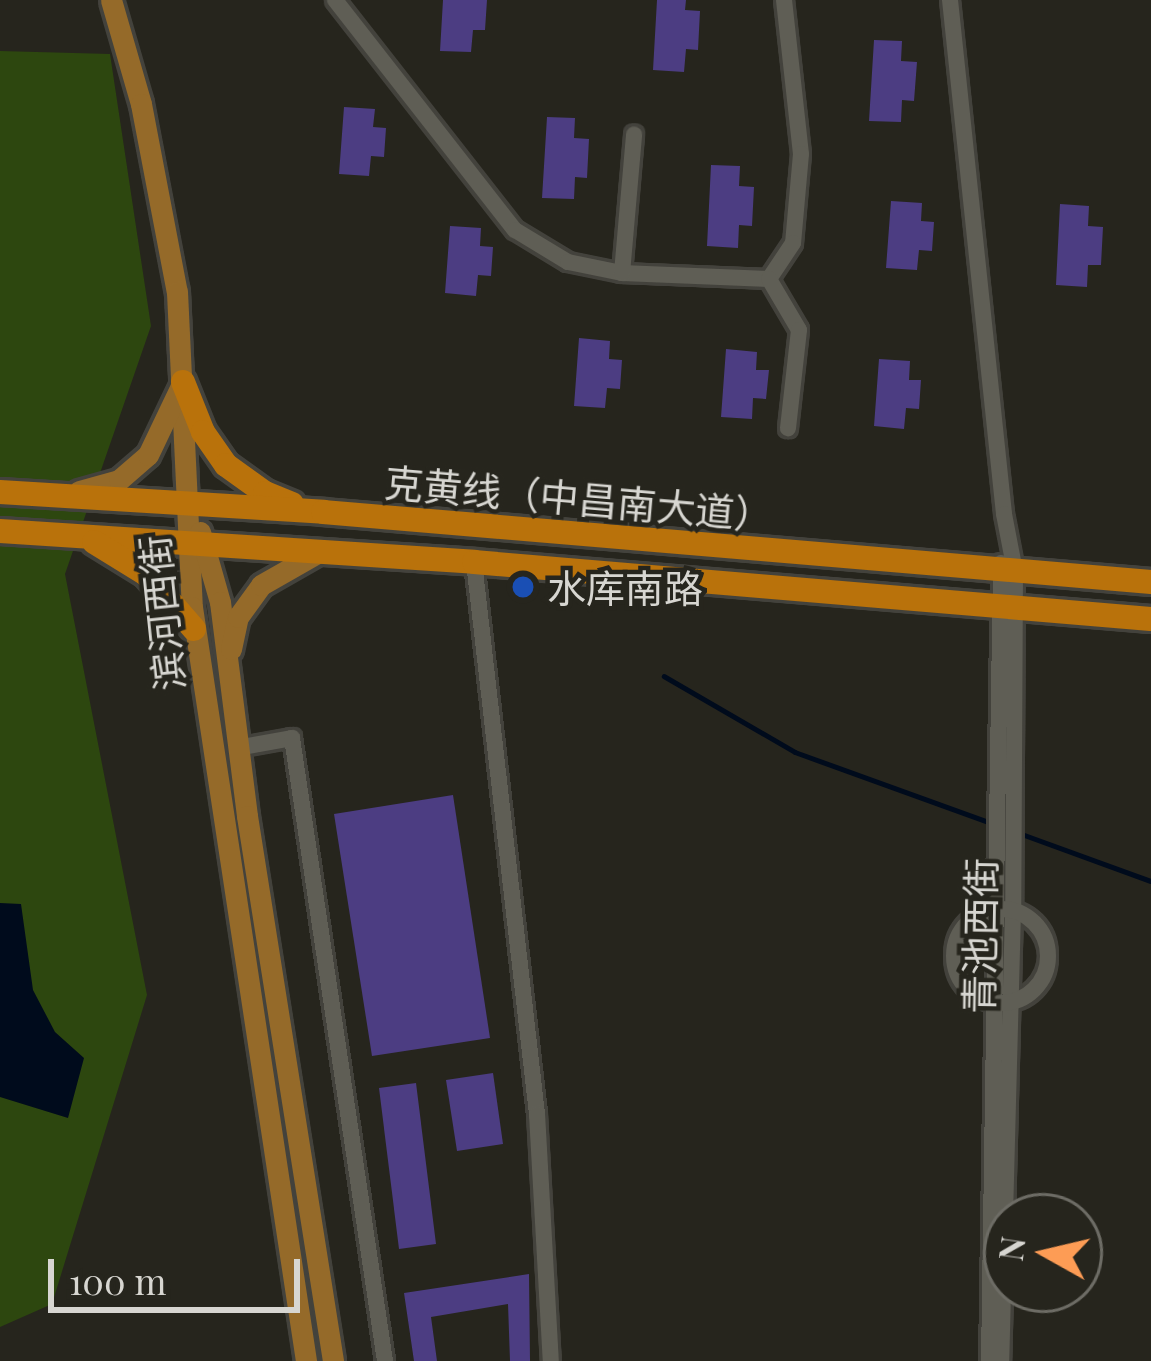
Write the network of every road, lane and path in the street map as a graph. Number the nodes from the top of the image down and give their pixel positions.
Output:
1 (111, 0) edge
2 (335, 0) edge
3 (784, 0) edge
4 (950, 0) edge
5 (634, 135) dead end
6 (622, 273) junction
7 (769, 279) junction
8 (183, 382) junction
9 (788, 428) dead end
10 (0, 492) edge
11 (43, 495) junction
12 (187, 505) junction
13 (323, 512) junction
14 (0, 531) edge
15 (86, 538) junction
16 (197, 547) junction
17 (319, 552) junction
18 (474, 562) junction
19 (1008, 571) junction
20 (1151, 582) edge
21 (1008, 607) junction
22 (1151, 619) edge
23 (194, 629) junction
24 (228, 674) junction
25 (237, 748) junction
26 (1006, 910) junction
27 (1004, 1002) junction
28 (306, 1361) edge
29 (333, 1361) edge
30 (385, 1361) edge
31 (551, 1361) edge
32 (988, 1361) edge
33 (1001, 1361) edge

1 - 8 main road
2 - 6 street
3 - 7 street
4 - 19 street, 青池西街
5 - 6 street
6 - 7 street
7 - 9 street
8 - 11 main road
8 - 12 main road
8 - 13 highway
10 - 11 highway, 克黄线（中昌南大道）
11 - 12 highway, 克黄线（中昌南大道）
12 - 13 highway, 克黄线（中昌南大道）
12 - 16 main road, 滨河西街
13 - 19 highway, 克黄线（中昌南大道）
14 - 15 highway, 克黄线（中昌南大道）
15 - 16 highway, 克黄线（中昌南大道）
15 - 23 highway
16 - 17 highway, 克黄线（中昌南大道）
16 - 23 main road, 滨河西街
16 - 24 main road, 滨河西街
17 - 18 highway, 克黄线（中昌南大道）
17 - 24 main road
18 - 21 highway, 克黄线（中昌南大道）
18 - 31 street
19 - 20 highway, 克黄线（中昌南大道）
19 - 21 street, 青池西街
21 - 22 highway, 克黄线（中昌南大道）
21 - 26 street, 青池西街
23 - 28 main road, 滨河西街
24 - 25 main road, 滨河西街
25 - 29 main road, 滨河西街
25 - 30 street
26 - 27 street, 青池西街
26 - 27 street
26 - 27 street
27 - 32 street, 青池西街
27 - 33 street, 青池西街

